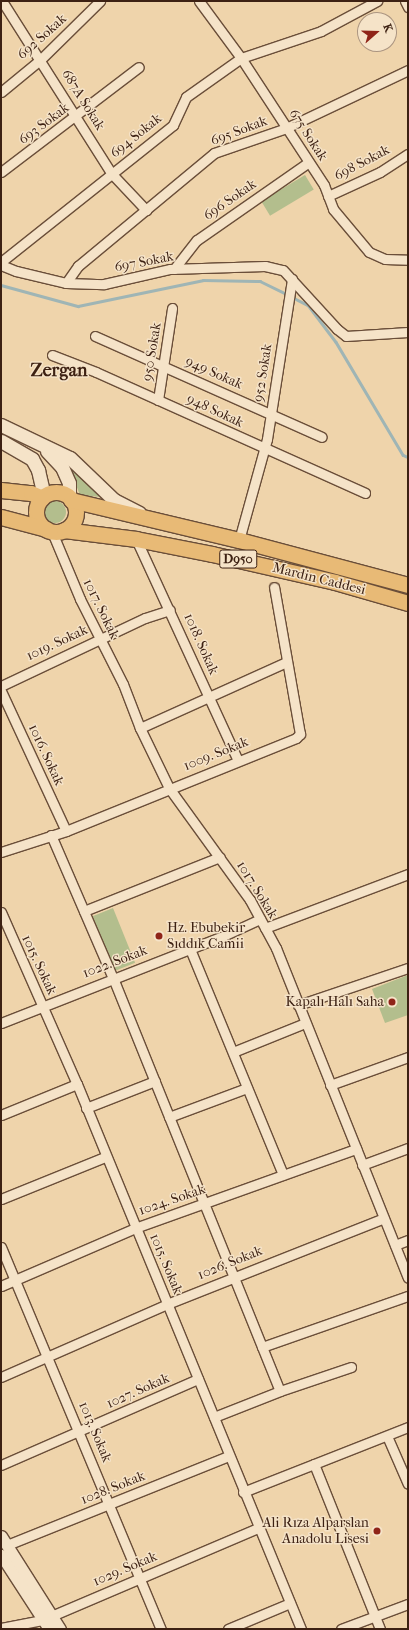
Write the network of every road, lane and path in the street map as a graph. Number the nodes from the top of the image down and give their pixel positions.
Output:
1 (100, 1) edge
2 (210, 1) edge
3 (377, 1) edge
4 (406, 1) edge
5 (200, 3) edge
6 (5, 4) edge
7 (408, 7) edge
8 (241, 58) junction
9 (41, 59) junction
10 (139, 67) dead end
11 (408, 70) edge
12 (1, 92) edge
13 (77, 117) junction
14 (286, 128) junction
15 (408, 154) edge
16 (309, 162) junction
17 (1, 172) edge
18 (112, 174) junction
19 (328, 196) junction
20 (146, 210) junction
21 (408, 260) edge
22 (1, 263) edge
23 (174, 269) junction
24 (292, 279) junction
25 (66, 283) junction
26 (172, 308) dead end
27 (408, 332) edge
28 (95, 336) dead end
29 (52, 355) dead end
30 (164, 366) junction
31 (158, 400) junction
32 (271, 414) junction
33 (1, 425) edge
34 (322, 437) dead end
35 (1, 441) edge
36 (37, 444) junction
37 (264, 449) junction
38 (1, 490) edge
39 (365, 493) dead end
40 (43, 497) junction
41 (70, 499) junction
42 (1, 517) edge
43 (157, 522) junction
44 (54, 530) junction
45 (136, 539) junction
46 (239, 540) junction
47 (408, 585) edge
48 (274, 587) dead end
49 (408, 603) edge
50 (170, 610) junction
51 (100, 638) junction
52 (286, 662) junction
53 (1, 686) edge
54 (1, 691) edge
55 (209, 696) junction
56 (140, 728) junction
57 (238, 761) junction
58 (169, 788) junction
59 (66, 831) junction
60 (51, 835) junction
61 (1, 852) edge
62 (220, 857) junction
63 (408, 874) edge
64 (84, 911) junction
65 (1, 912) edge
66 (260, 919) junction
67 (265, 928) junction
68 (10, 936) junction
69 (1, 939) edge
70 (190, 949) junction
71 (408, 968) edge
72 (113, 978) junction
73 (43, 1005) junction
74 (298, 1005) junction
75 (1, 1023) edge
76 (305, 1023) junction
77 (233, 1052) junction
78 (408, 1057) edge
79 (155, 1081) junction
80 (76, 1084) junction
81 (330, 1085) junction
82 (248, 1088) junction
83 (86, 1108) junction
84 (1, 1115) edge
85 (169, 1117) junction
86 (408, 1148) edge
87 (356, 1149) junction
88 (105, 1157) junction
89 (362, 1165) junction
90 (283, 1175) junction
91 (1, 1199) edge
92 (204, 1204) junction
93 (384, 1218) junction
94 (135, 1228) junction
95 (408, 1240) edge
96 (395, 1245) junction
97 (1, 1247) edge
98 (234, 1277) junction
99 (408, 1278) edge
100 (16, 1279) junction
101 (1, 1286) edge
102 (408, 1296) edge
103 (167, 1304) junction
104 (262, 1347) junction
105 (47, 1355) junction
106 (351, 1367) dead end
107 (1, 1376) edge
108 (198, 1379) junction
109 (280, 1391) junction
110 (214, 1417) junction
111 (408, 1427) edge
112 (79, 1432) junction
113 (387, 1436) junction
114 (228, 1456) junction
115 (314, 1464) junction
116 (1, 1465) edge
117 (408, 1484) edge
118 (243, 1492) junction
119 (110, 1504) junction
120 (258, 1528) junction
121 (4, 1540) edge
122 (1, 1555) edge
123 (141, 1578) junction
124 (290, 1603) junction
125 (408, 1604) edge
126 (375, 1617) junction
127 (47, 1622) edge
128 (1, 1628) edge
129 (60, 1629) edge
130 (161, 1629) edge
131 (228, 1629) edge
132 (301, 1629) edge
133 (341, 1629) edge
134 (380, 1629) edge

1 - 9 street, 692 Sokak
2 - 5 street
3 - 8 street, 694 Sokak
4 - 7 street
5 - 8 street, 675 Sokak
6 - 9 street, 687A Sokak
8 - 14 street, 675 Sokak
8 - 18 street, 694 Sokak
9 - 12 street, 692 Sokak
9 - 13 street, 687A Sokak
10 - 13 street, 693 Sokak
11 - 14 street, 695 Sokak
13 - 17 street, 693 Sokak
13 - 18 street, 687A Sokak
14 - 16 street, 675 Sokak
14 - 20 street, 695 Sokak
15 - 19 street, 698 Sokak
16 - 19 street, 675 Sokak
16 - 23 street, 696 Sokak
18 - 20 street, 687A Sokak
18 - 22 street, 694 Sokak
19 - 21 street, 675 Sokak
20 - 25 street, 695 Sokak
22 - 25 street, 697 Sokak
23 - 24 street, 697 Sokak
23 - 25 street, 697 Sokak
24 - 27 street, 697 Sokak
24 - 32 street, 952 Sokak
26 - 30 street, 950 Sokak
28 - 30 street, 949 Sokak
29 - 31 street, 948 Sokak
30 - 31 street, 950 Sokak
30 - 32 street, 949 Sokak
31 - 37 street, 948 Sokak
32 - 34 street, 949 Sokak
32 - 37 street, 952 Sokak
33 - 36 main road, Mardin Caddesi
35 - 40 main road
36 - 41 main road
36 - 43 main road, Mardin Caddesi
37 - 39 street, 948 Sokak
37 - 46 street, 952 Sokak
38 - 40 highway
40 - 41 highway, Mardin Caddesi
40 - 44 highway
41 - 43 highway, Mardin Caddesi / D950
41 - 44 highway
42 - 44 highway, Mardin Caddesi
43 - 46 highway, Mardin Caddesi / D950
44 - 45 highway, Mardin Caddesi / D950
44 - 51 street, 1017. Sokak
45 - 49 highway, Mardin Caddesi / D950
45 - 50 street, 1018. Sokak
46 - 47 highway, Mardin Caddesi / D950
48 - 52 street, 1009. Sokak
50 - 51 street, 1019. Sokak
50 - 55 street, 1018. Sokak
51 - 53 street, 1019. Sokak
51 - 56 street, 1017. Sokak
52 - 55 street
52 - 57 street, 1009. Sokak
54 - 59 street, 1016. Sokak
55 - 56 street
55 - 57 street, 1018. Sokak
56 - 58 street, 1017. Sokak
57 - 58 street, 1009. Sokak
58 - 59 street, 1009. Sokak
58 - 62 street, 1017. Sokak
59 - 60 street, 1009. Sokak
60 - 61 street, 1009. Sokak
60 - 64 street
62 - 64 street
62 - 66 street, 1017. Sokak
63 - 67 street
64 - 72 street
65 - 68 street, 1015. Sokak
66 - 67 street, 1017. Sokak
66 - 70 street, 1022. Sokak
67 - 74 street, 1017. Sokak
68 - 69 street
68 - 73 street, 1015. Sokak
70 - 72 street, 1022. Sokak
70 - 77 street
71 - 74 street
72 - 73 street, 1022. Sokak
72 - 79 street
73 - 75 street, 1022. Sokak
73 - 80 street, 1015. Sokak
74 - 76 street, 1017. Sokak
76 - 77 street
76 - 81 street, 1017. Sokak
77 - 82 street
78 - 81 street
79 - 83 street
79 - 85 street
80 - 83 street, 1015. Sokak
80 - 84 street
81 - 87 street, 1017. Sokak
82 - 85 street
82 - 90 street
83 - 88 street, 1015. Sokak
85 - 92 street
86 - 89 street
87 - 89 street, 1017. Sokak
87 - 90 street, 1024. Sokak
88 - 91 street
88 - 94 street, 1015. Sokak
89 - 93 street, 1017. Sokak
90 - 92 street, 1024. Sokak
92 - 94 street, 1024. Sokak
92 - 98 street
93 - 96 street, 1017. Sokak
93 - 98 street, 1026. Sokak
94 - 100 street, 1024. Sokak
94 - 103 street, 1015. Sokak
95 - 96 street
96 - 99 street, 1017. Sokak
97 - 100 street, 1013. Sokak
98 - 103 street, 1026. Sokak
98 - 104 street
100 - 101 street, 1024. Sokak
100 - 105 street, 1013. Sokak
102 - 104 street
103 - 105 street, 1026. Sokak
103 - 108 street, 1015. Sokak
104 - 109 street
105 - 107 street, 1026. Sokak
105 - 112 street, 1013. Sokak
106 - 109 street
108 - 110 street, 1015. Sokak
108 - 112 street, 1027. Sokak
109 - 110 street
110 - 114 street, 1015. Sokak
111 - 113 street
112 - 116 street, 1027. Sokak
112 - 119 street, 1013. Sokak
113 - 115 street
113 - 117 street
114 - 118 street, 1015. Sokak
114 - 119 street, 1028. Sokak
115 - 118 street
115 - 126 street
118 - 120 street, 1015. Sokak
119 - 121 street, 1028. Sokak
119 - 123 street, 1013. Sokak
120 - 123 street, 1029. Sokak
120 - 124 street, 1015. Sokak
121 - 127 street
122 - 127 street
123 - 127 street, 1029. Sokak
123 - 130 street, 1013. Sokak
124 - 131 street
124 - 132 street, 1015. Sokak
125 - 126 street
126 - 133 street
126 - 134 street
127 - 128 street, 1029. Sokak
127 - 129 street

